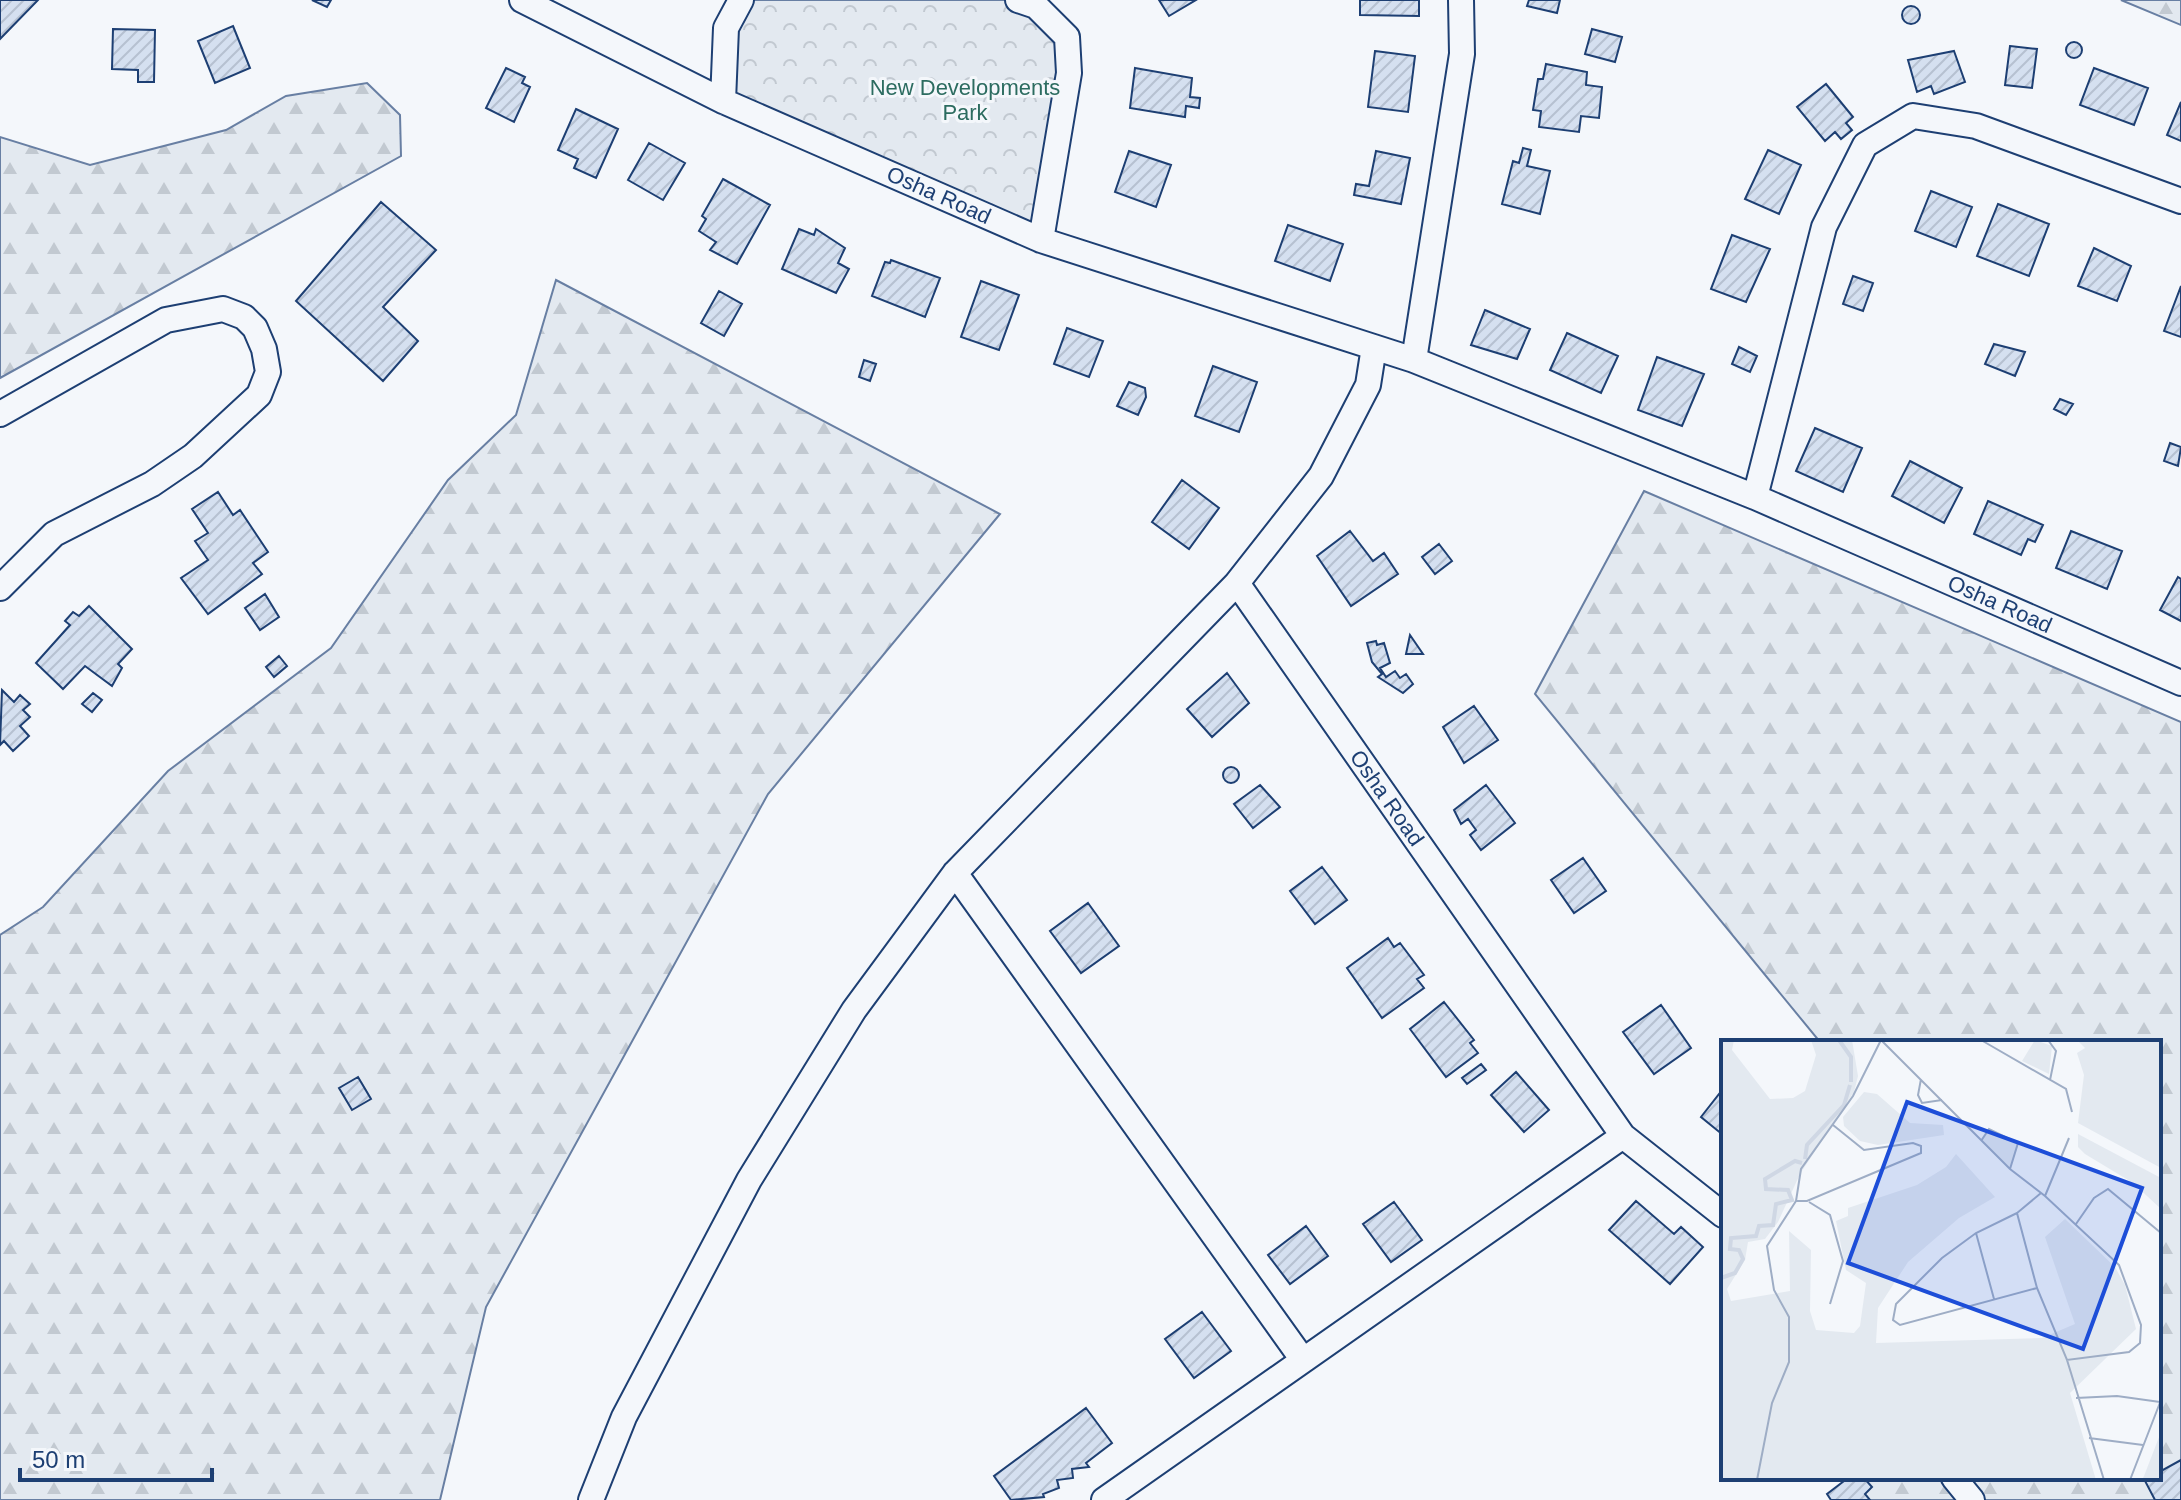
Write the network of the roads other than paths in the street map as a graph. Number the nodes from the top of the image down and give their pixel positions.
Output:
1 (522, 0) edge
2 (741, 0) edge
3 (1018, 0) edge
4 (1461, 0) edge
5 (723, 101) junction
6 (2181, 201) edge
7 (1041, 240) junction
8 (1374, 347) junction
9 (1414, 360) junction
10 (0, 414) edge
11 (1755, 497) junction
12 (1237, 583) junction
13 (0, 588) edge
14 (2181, 683) edge
15 (955, 873) junction
16 (1623, 1136) junction
17 (1721, 1213) edge
18 (1303, 1360) junction
19 (1956, 1480) edge
20 (591, 1500) edge
21 (1104, 1500) edge
22 (1972, 1500) edge

1 - 5 street, Osha Road
2 - 5 street
3 - 7 street
4 - 9 street
5 - 7 street, Osha Road
6 - 11 street
7 - 8 street, Osha Road
8 - 9 street, Osha Road
8 - 12 street
9 - 11 street, Osha Road
10 - 13 street
11 - 14 street, Osha Road
12 - 15 street
12 - 16 street, Osha Road
15 - 18 street
15 - 20 street
16 - 17 street, Osha Road
16 - 18 street
18 - 21 street
19 - 22 street

